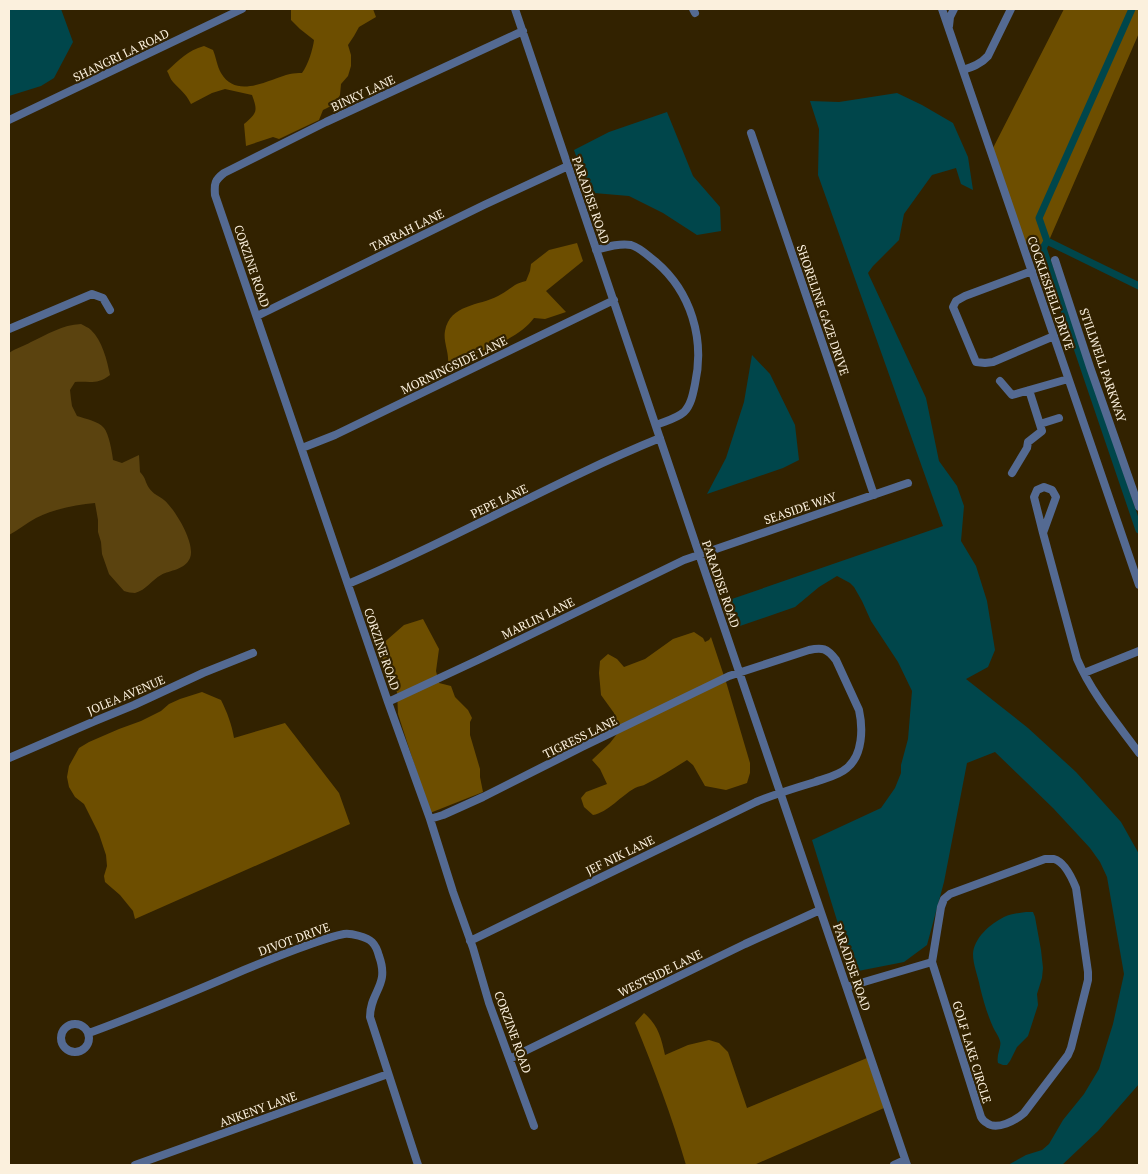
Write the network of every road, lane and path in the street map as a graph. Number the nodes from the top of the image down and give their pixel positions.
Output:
1 (242, 9) edge
2 (515, 9) edge
3 (942, 9) edge
4 (954, 9) edge
5 (1011, 9) edge
6 (949, 30) junction
7 (522, 31) junction
8 (962, 70) junction
9 (9, 120) edge
10 (751, 133) dead end
11 (568, 166) junction
12 (216, 179) joint
13 (596, 250) junction
14 (1055, 260) dead end
15 (1032, 271) junction
16 (614, 300) junction
17 (110, 310) dead end
18 (257, 316) junction
19 (9, 329) edge
20 (1054, 336) junction
21 (1068, 378) junction
22 (1000, 381) dead end
23 (1030, 390) junction
24 (1059, 418) dead end
25 (1040, 424) junction
26 (656, 425) junction
27 (660, 438) junction
28 (302, 448) junction
29 (1012, 474) dead end
30 (908, 483) dead end
31 (874, 495) junction
32 (1139, 506) edge
33 (1043, 533) junction
34 (699, 554) junction
35 (348, 584) junction
36 (1139, 585) edge
37 (1139, 651) edge
38 (253, 653) dead end
39 (740, 673) junction
40 (1084, 673) junction
41 (388, 702) junction
42 (1139, 753) edge
43 (9, 758) edge
44 (780, 793) junction
45 (430, 819) junction
46 (820, 910) junction
47 (470, 941) junction
48 (932, 962) junction
49 (847, 987) junction
50 (89, 1033) dead end
51 (510, 1059) junction
52 (388, 1074) junction
53 (534, 1126) dead end
54 (906, 1163) edge
55 (135, 1165) edge
56 (417, 1165) edge
57 (894, 1165) edge

1 - 9 street, SHANGRI LA ROAD
2 - 7 street, PARADISE ROAD
3 - 6 street, COCKLESHELL DRIVE
4 - 6 street
5 - 8 street
6 - 8 street, COCKLESHELL DRIVE
7 - 11 street, PARADISE ROAD
7 - 12 street, BINKY LANE
8 - 15 street, COCKLESHELL DRIVE
10 - 31 street, SHORELINE GAZE DRIVE
11 - 13 street, PARADISE ROAD
11 - 18 street, TARRAH LANE
12 - 18 street, CORZINE ROAD
13 - 16 street, PARADISE ROAD
13 - 26 street
14 - 32 street, STILLWELL PARKWAY
15 - 20 street, COCKLESHELL DRIVE
15 - 20 street
16 - 26 street, PARADISE ROAD
16 - 28 street, MORNINGSIDE LANE
17 - 19 street
18 - 28 street, CORZINE ROAD
20 - 21 street, COCKLESHELL DRIVE
21 - 23 street
21 - 36 street, COCKLESHELL DRIVE
22 - 23 street
23 - 25 street
24 - 25 street
25 - 29 street
26 - 27 street, PARADISE ROAD
27 - 34 street, PARADISE ROAD
27 - 35 street, PEPE LANE
28 - 35 street, CORZINE ROAD
30 - 31 street, SEASIDE WAY
31 - 34 street, SEASIDE WAY
33 - 33 street
33 - 40 street
34 - 39 street, PARADISE ROAD
34 - 41 street, MARLIN LANE
35 - 41 street, CORZINE ROAD
37 - 40 street
38 - 43 street, JOLEA AVENUE
39 - 44 street, PARADISE ROAD
39 - 44 street, TIGRESS LANE
39 - 45 street, TIGRESS LANE
40 - 42 street
41 - 45 street, CORZINE ROAD
44 - 46 street, PARADISE ROAD
44 - 47 street, JEF NIK LANE
45 - 47 street, CORZINE ROAD
46 - 49 street, PARADISE ROAD
46 - 51 street, WESTSIDE LANE
47 - 51 street, CORZINE ROAD
48 - 48 street, GOLF LAKE CIRCLE
48 - 49 street
49 - 54 street, PARADISE ROAD
50 - 52 street, DIVOT DRIVE
51 - 53 street, CORZINE ROAD
52 - 55 street, ANKENY LANE
52 - 56 street, DIVOT DRIVE
54 - 57 street

